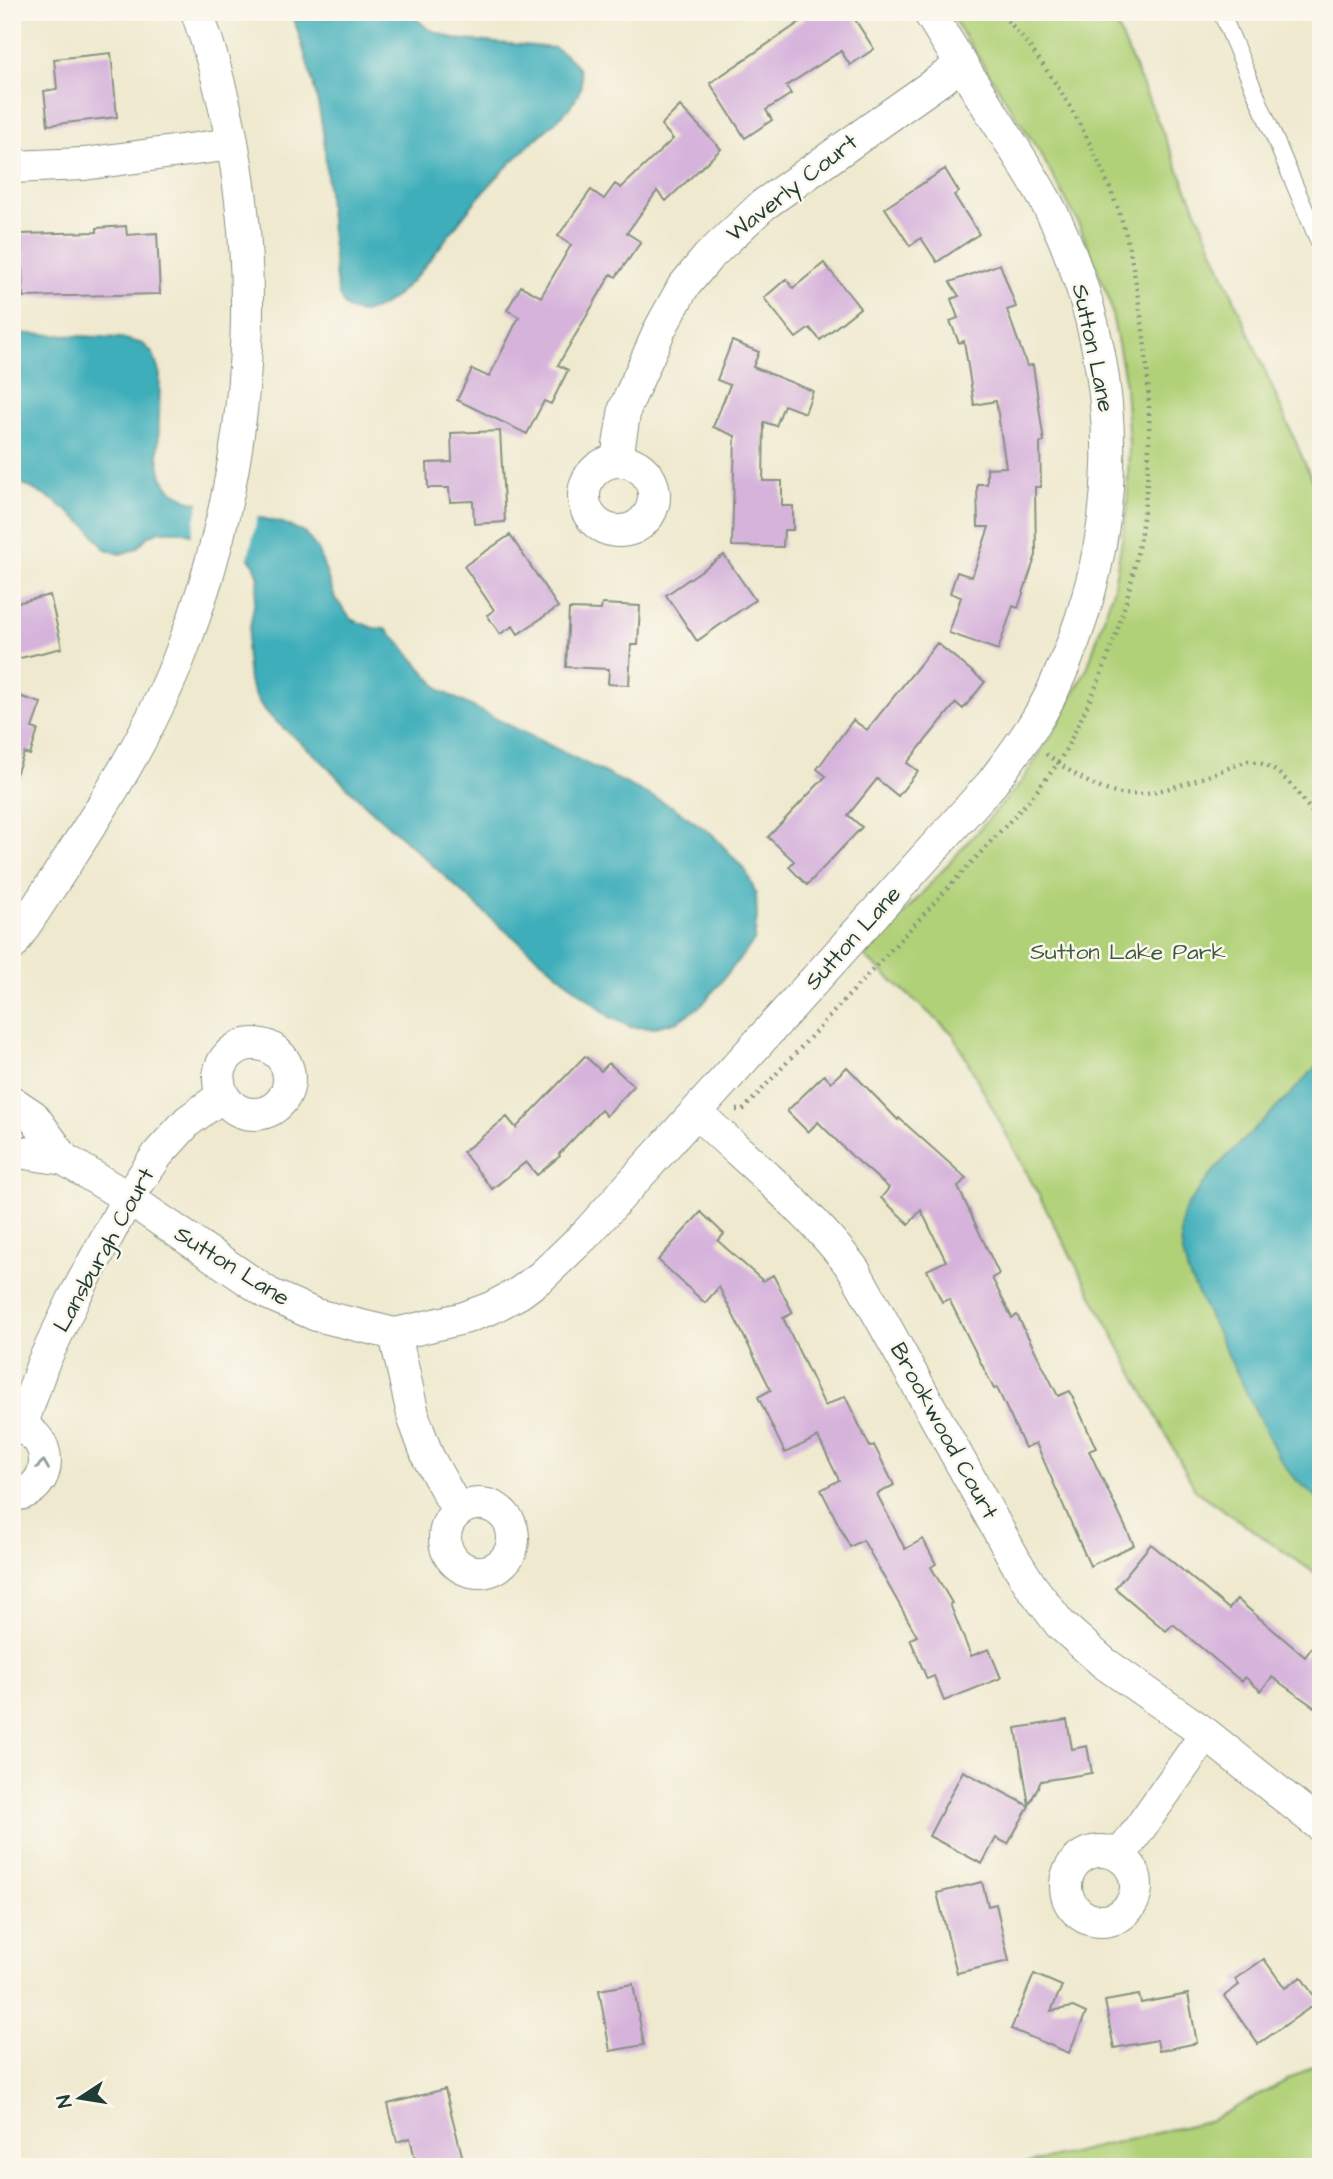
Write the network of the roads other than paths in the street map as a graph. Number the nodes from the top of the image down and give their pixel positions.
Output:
1 (197, 12) edge
2 (929, 12) edge
3 (1221, 12) edge
4 (961, 65) junction
5 (232, 144) junction
6 (12, 167) edge
7 (1321, 247) edge
8 (620, 461) dead end
9 (12, 945) edge
10 (222, 1096) dead end
11 (12, 1102) edge
12 (696, 1112) junction
13 (12, 1151) edge
14 (64, 1159) junction
15 (128, 1198) junction
16 (396, 1334) junction
17 (17, 1427) edge
18 (12, 1495) edge
19 (458, 1511) dead end
20 (1206, 1734) junction
21 (1321, 1826) edge
22 (1120, 1856) dead end

1 - 5 street
2 - 4 street, Sutton Lane
3 - 7 lane
4 - 8 street, Waverly Court
4 - 12 street, Sutton Lane
5 - 6 street
5 - 9 street
10 - 15 street, Lansburgh Court
11 - 14 street
12 - 16 street, Sutton Lane
12 - 20 street, Brookwood Court
13 - 14 street, Sutton Lane
14 - 15 street, Sutton Lane
15 - 16 street, Sutton Lane
15 - 17 street, Lansburgh Court
16 - 19 street
18 -> 17 street, Lansburgh Court
20 - 21 street, Brookwood Court
20 - 22 street

